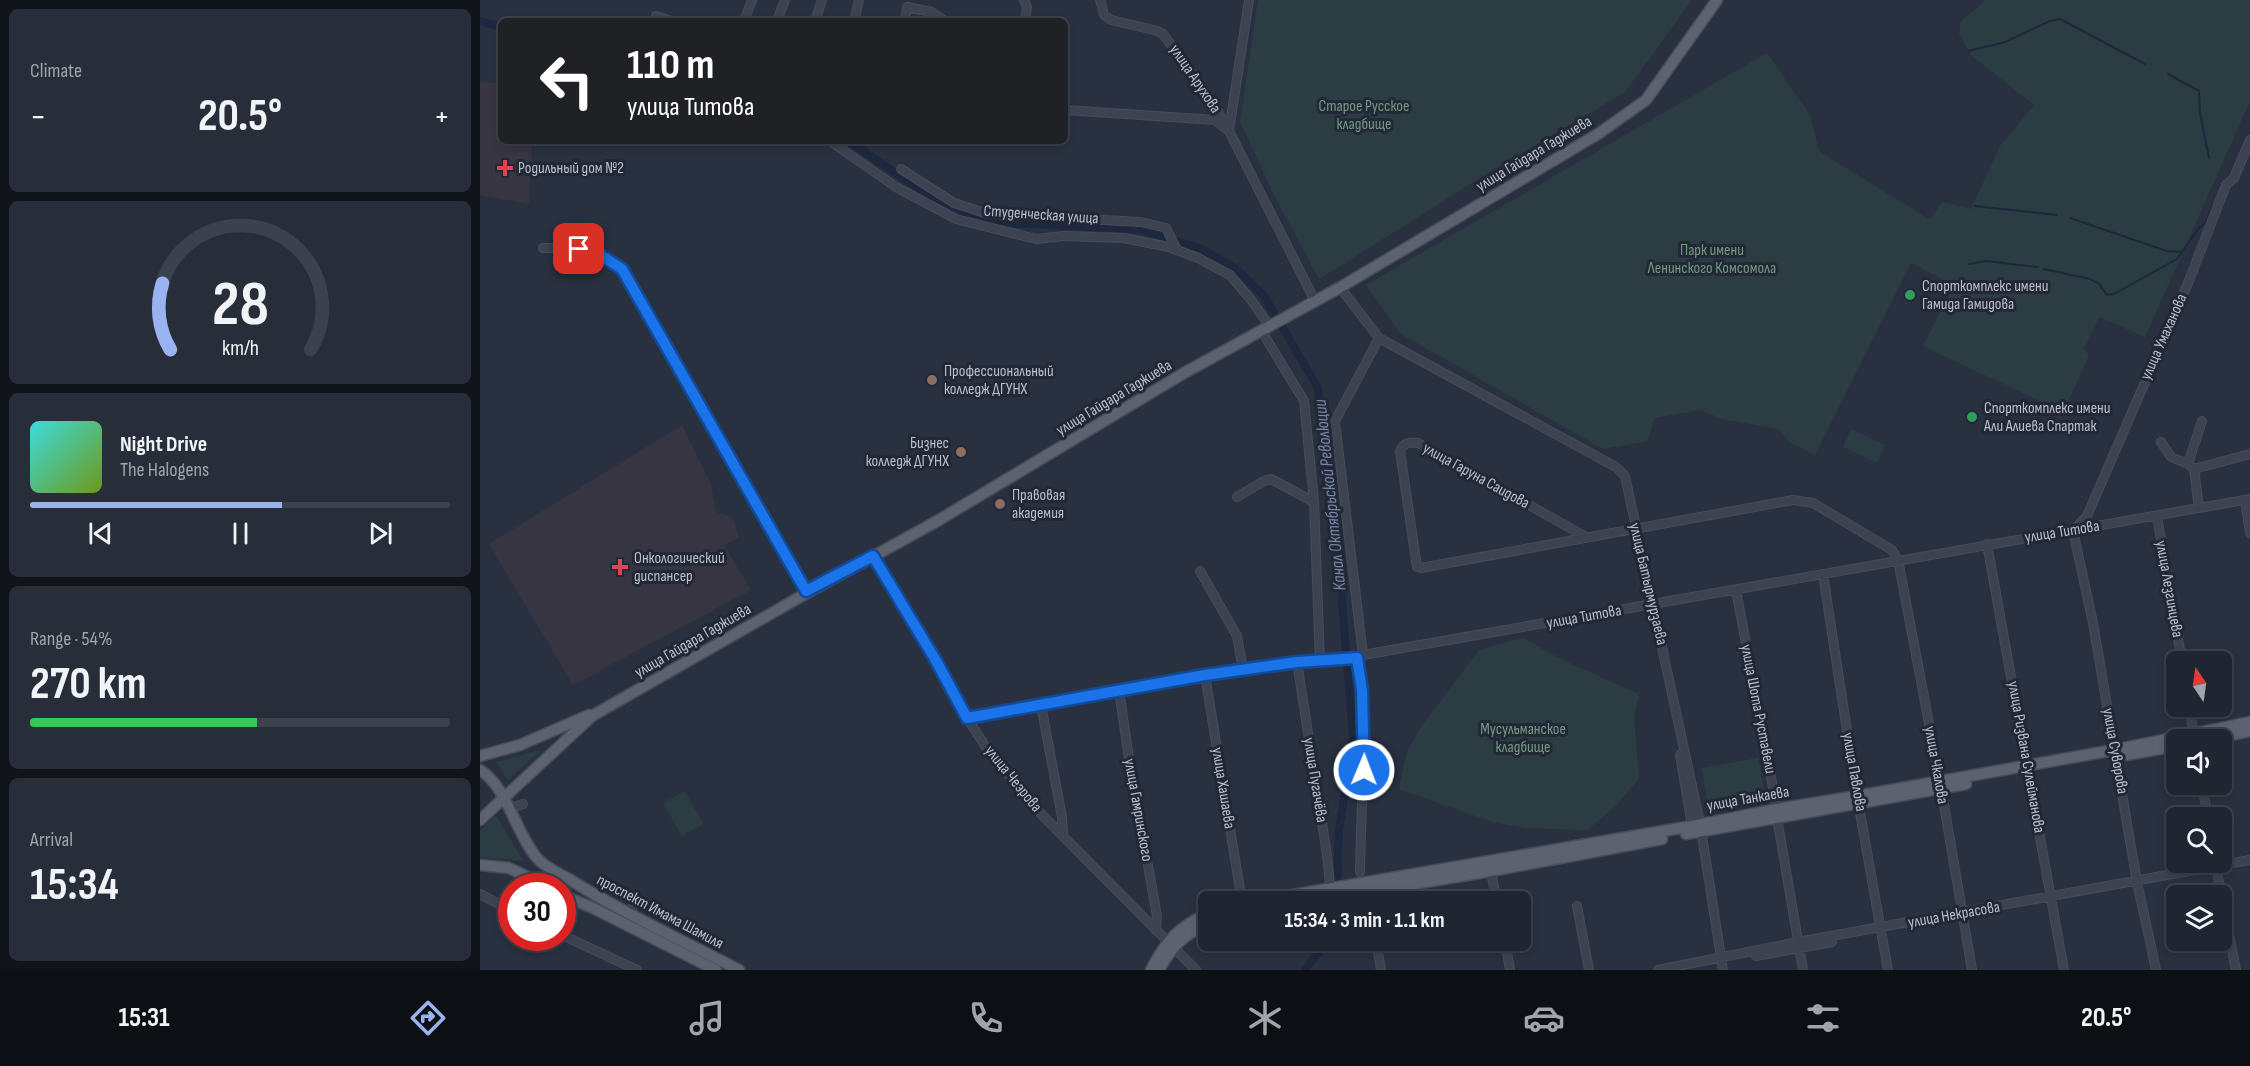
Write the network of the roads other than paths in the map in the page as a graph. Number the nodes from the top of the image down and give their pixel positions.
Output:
1 (752, 0) edge
2 (785, 0) edge
3 (822, 0) edge
4 (859, 0) edge
5 (1024, 0) edge
6 (1100, 0) edge
7 (1249, 0) edge
8 (1716, 0) edge
9 (656, 16) dead end
10 (662, 18) edge
11 (745, 18) edge
12 (778, 18) edge
13 (816, 18) edge
14 (855, 18) edge
15 (906, 18) edge
16 (940, 18) edge
17 (1025, 18) edge
18 (1068, 110) edge
19 (1229, 131) junction
20 (2250, 140) edge
21 (834, 144) edge
22 (901, 169) dead end
23 (543, 248) dead end
24 (1177, 250) junction
25 (1340, 287) junction
26 (1314, 300) junction
27 (1265, 328) junction
28 (1379, 338) junction
29 (2202, 422) dead end
30 (2161, 442) dead end
31 (2250, 454) edge
32 (2191, 467) junction
33 (1237, 497) dead end
34 (2247, 500) edge
35 (1314, 502) junction
36 (2199, 508) junction
37 (2157, 516) junction
38 (1635, 529) junction
39 (2073, 531) junction
40 (2250, 532) edge
41 (1586, 537) junction
42 (1988, 544) junction
43 (873, 556) junction
44 (1898, 560) junction
45 (1200, 571) dead end
46 (1823, 574) junction
47 (1736, 590) junction
48 (806, 592) junction
49 (1653, 605) junction
50 (2180, 651) edge
51 (1360, 657) junction
52 (1320, 660) junction
53 (1297, 662) junction
54 (1242, 669) junction
55 (1205, 675) junction
56 (1119, 690) junction
57 (1041, 705) junction
58 (967, 718) junction
59 (2250, 723) edge
60 (2226, 729) edge
61 (2250, 731) edge
62 (2232, 735) edge
63 (2166, 743) edge
64 (2166, 747) edge
65 (2115, 753) junction
66 (480, 756) edge
67 (2028, 768) junction
68 (480, 770) edge
69 (1940, 785) junction
70 (502, 798) junction
71 (1859, 800) junction
72 (523, 804) dead end
73 (508, 809) junction
74 (1777, 813) junction
75 (480, 820) edge
76 (1697, 829) junction
77 (1063, 834) junction
78 (2250, 860) edge
79 (2232, 864) edge
80 (480, 865) edge
81 (1490, 866) junction
82 (2250, 866) edge
83 (2232, 867) edge
84 (520, 873) edge
85 (2188, 873) edge
86 (2217, 873) edge
87 (2138, 884) junction
88 (1365, 887) edge
89 (1336, 890) junction
90 (1240, 891) edge
91 (1329, 891) edge
92 (1495, 891) edge
93 (480, 894) edge
94 (637, 900) dead end
95 (2051, 900) junction
96 (576, 902) edge
97 (498, 903) edge
98 (1577, 906) dead end
99 (629, 913) junction
100 (1962, 915) junction
101 (1198, 919) edge
102 (1198, 929) edge
103 (1156, 931) junction
104 (1881, 931) junction
105 (576, 942) edge
106 (1170, 943) junction
107 (1798, 945) junction
108 (1378, 951) edge
109 (1507, 951) edge
110 (1719, 964) edge
111 (637, 970) edge
112 (716, 970) edge
113 (738, 970) edge
114 (1150, 970) edge
115 (1159, 970) edge
116 (1196, 970) edge
117 (1381, 970) edge
118 (1510, 970) edge
119 (1589, 970) edge
120 (1658, 970) edge
121 (1685, 970) edge
122 (1803, 970) edge
123 (1888, 970) edge
124 (1972, 970) edge
125 (2064, 970) edge
126 (2156, 970) edge
127 (2236, 970) edge

1 - 11 street
2 - 12 street
3 - 13 street
4 - 14 street
5 - 17 street
6 - 19 street, улица Арухова
7 - 19 street
8 - 25 main road, улица Гайдара Гаджиева
9 - 10 street
15 - 16 street
18 - 19 street, улица Арухова
19 - 26 street, улица Арухова
20 - 39 street, улица Умаханова
21 - 24 street
22 - 24 street, Студенческая улица
23 - 48 street
24 - 27 street
25 - 26 main road, улица Гайдара Гаджиева
25 - 28 street, улица Батырмурзаева
26 - 27 main road, улица Гайдара Гаджиева
27 - 35 street
27 - 43 main road, улица Гайдара Гаджиева
28 - 38 street, улица Батырмурзаева
28 - 51 street
29 - 32 street
30 - 32 street
31 - 32 street
32 - 36 street
33 - 35 street
34 - 36 street, улица Титова
34 - 40 street
35 - 52 street
36 - 37 street, улица Титова
37 - 39 street, улица Титова
37 - 50 street, улица Лезгинцева
38 - 41 street, улица Гаруна Саидова
38 - 44 street, улица Гаруна Саидова
38 - 49 street, улица Батырмурзаева
39 - 42 street, улица Титова
39 - 65 street, улица Суворова
41 - 41 street, улица Гаруна Саидова
42 - 44 street, улица Титова
42 - 67 street, улица Ризвана Сулейманова
43 - 48 main road, улица Гайдара Гаджиева
43 - 58 street, улица Чеэрова
44 - 46 street, улица Титова
44 - 69 street, улица Чкалова
45 - 54 street
46 - 47 street, улица Титова
46 - 71 street, улица Павлова
47 - 49 street, улица Титова
47 - 74 street, улица Шота Руставели
48 - 66 main road, улица Гайдара Гаджиева
48 - 70 main road, улица Гайдара Гаджиева
49 - 51 street, улица Титова
49 - 76 street, улица Батырмурзаева
51 - 52 street, улица Титова
51 - 88 street
52 - 53 street, улица Титова
53 - 54 street, улица Титова
53 - 89 street, улица Пугачёва
54 - 55 street, улица Титова
55 - 56 street, улица Титова
55 - 90 street, улица Хашаева
56 - 57 street, улица Титова
56 - 103 street, улица Гамринского
57 - 58 street, улица Титова
57 - 77 street
58 - 77 street, улица Чеэрова
59 - 60 main road, улица Танкаева
61 - 62 main road
63 - 65 main road, улица Танкаева
64 - 65 main road, улица Танкаева
65 - 67 main road, улица Танкаева
65 - 87 street, улица Суворова
67 - 69 main road, улица Танкаева
67 - 95 street, улица Ризвана Сулейманова
68 - 70 main road, проспект Имама Шамиля
69 - 71 main road, улица Танкаева
69 - 100 street, улица Чкалова
70 - 73 main road, проспект Имама Шамиля
70 - 75 main road, улица Гайдара Гаджиева
71 - 74 main road, улица Танкаева
71 - 104 street, улица Павлова
72 - 73 street
73 - 99 main road, проспект Имама Шамиля
74 - 76 main road, улица Танкаева
74 - 107 street, улица Шота Руставели
76 - 81 main road, улица Танкаева
76 - 110 street, улица Батырмурзаева
77 - 103 street, улица Чеэрова
78 - 79 street, улица Некрасова
80 - 84 main road
81 - 88 main road, улица Танкаева
81 - 92 street
82 - 83 street, улица Некрасова
85 - 87 street, улица Некрасова
86 - 127 street
87 - 95 street, улица Некрасова
87 - 126 street, улица Суворова
88 - 89 main road, улица Танкаева
89 - 91 main road, улица Танкаева
93 - 97 street
94 - 99 street
95 - 100 street, улица Некрасова
95 - 125 street, улица Ризвана Сулейманова
96 - 112 main road, проспект Имама Шамиля
98 - 119 street
99 - 113 main road, проспект Имама Шамиля
100 - 104 street, улица Некрасова
100 - 124 street, улица Чкалова
101 - 106 main road
102 - 106 main road
103 - 106 street, улица Чеэрова
104 - 107 street, улица Некрасова
104 - 123 street, улица Павлова
105 - 111 street
106 - 114 main road
106 - 115 main road
106 - 116 street, улица Чеэрова
107 - 110 street, улица Некрасова
107 - 122 street, улица Шота Руставели
108 - 117 street
109 - 118 street
110 - 120 street, улица Некрасова
110 - 121 street, улица Некрасова

